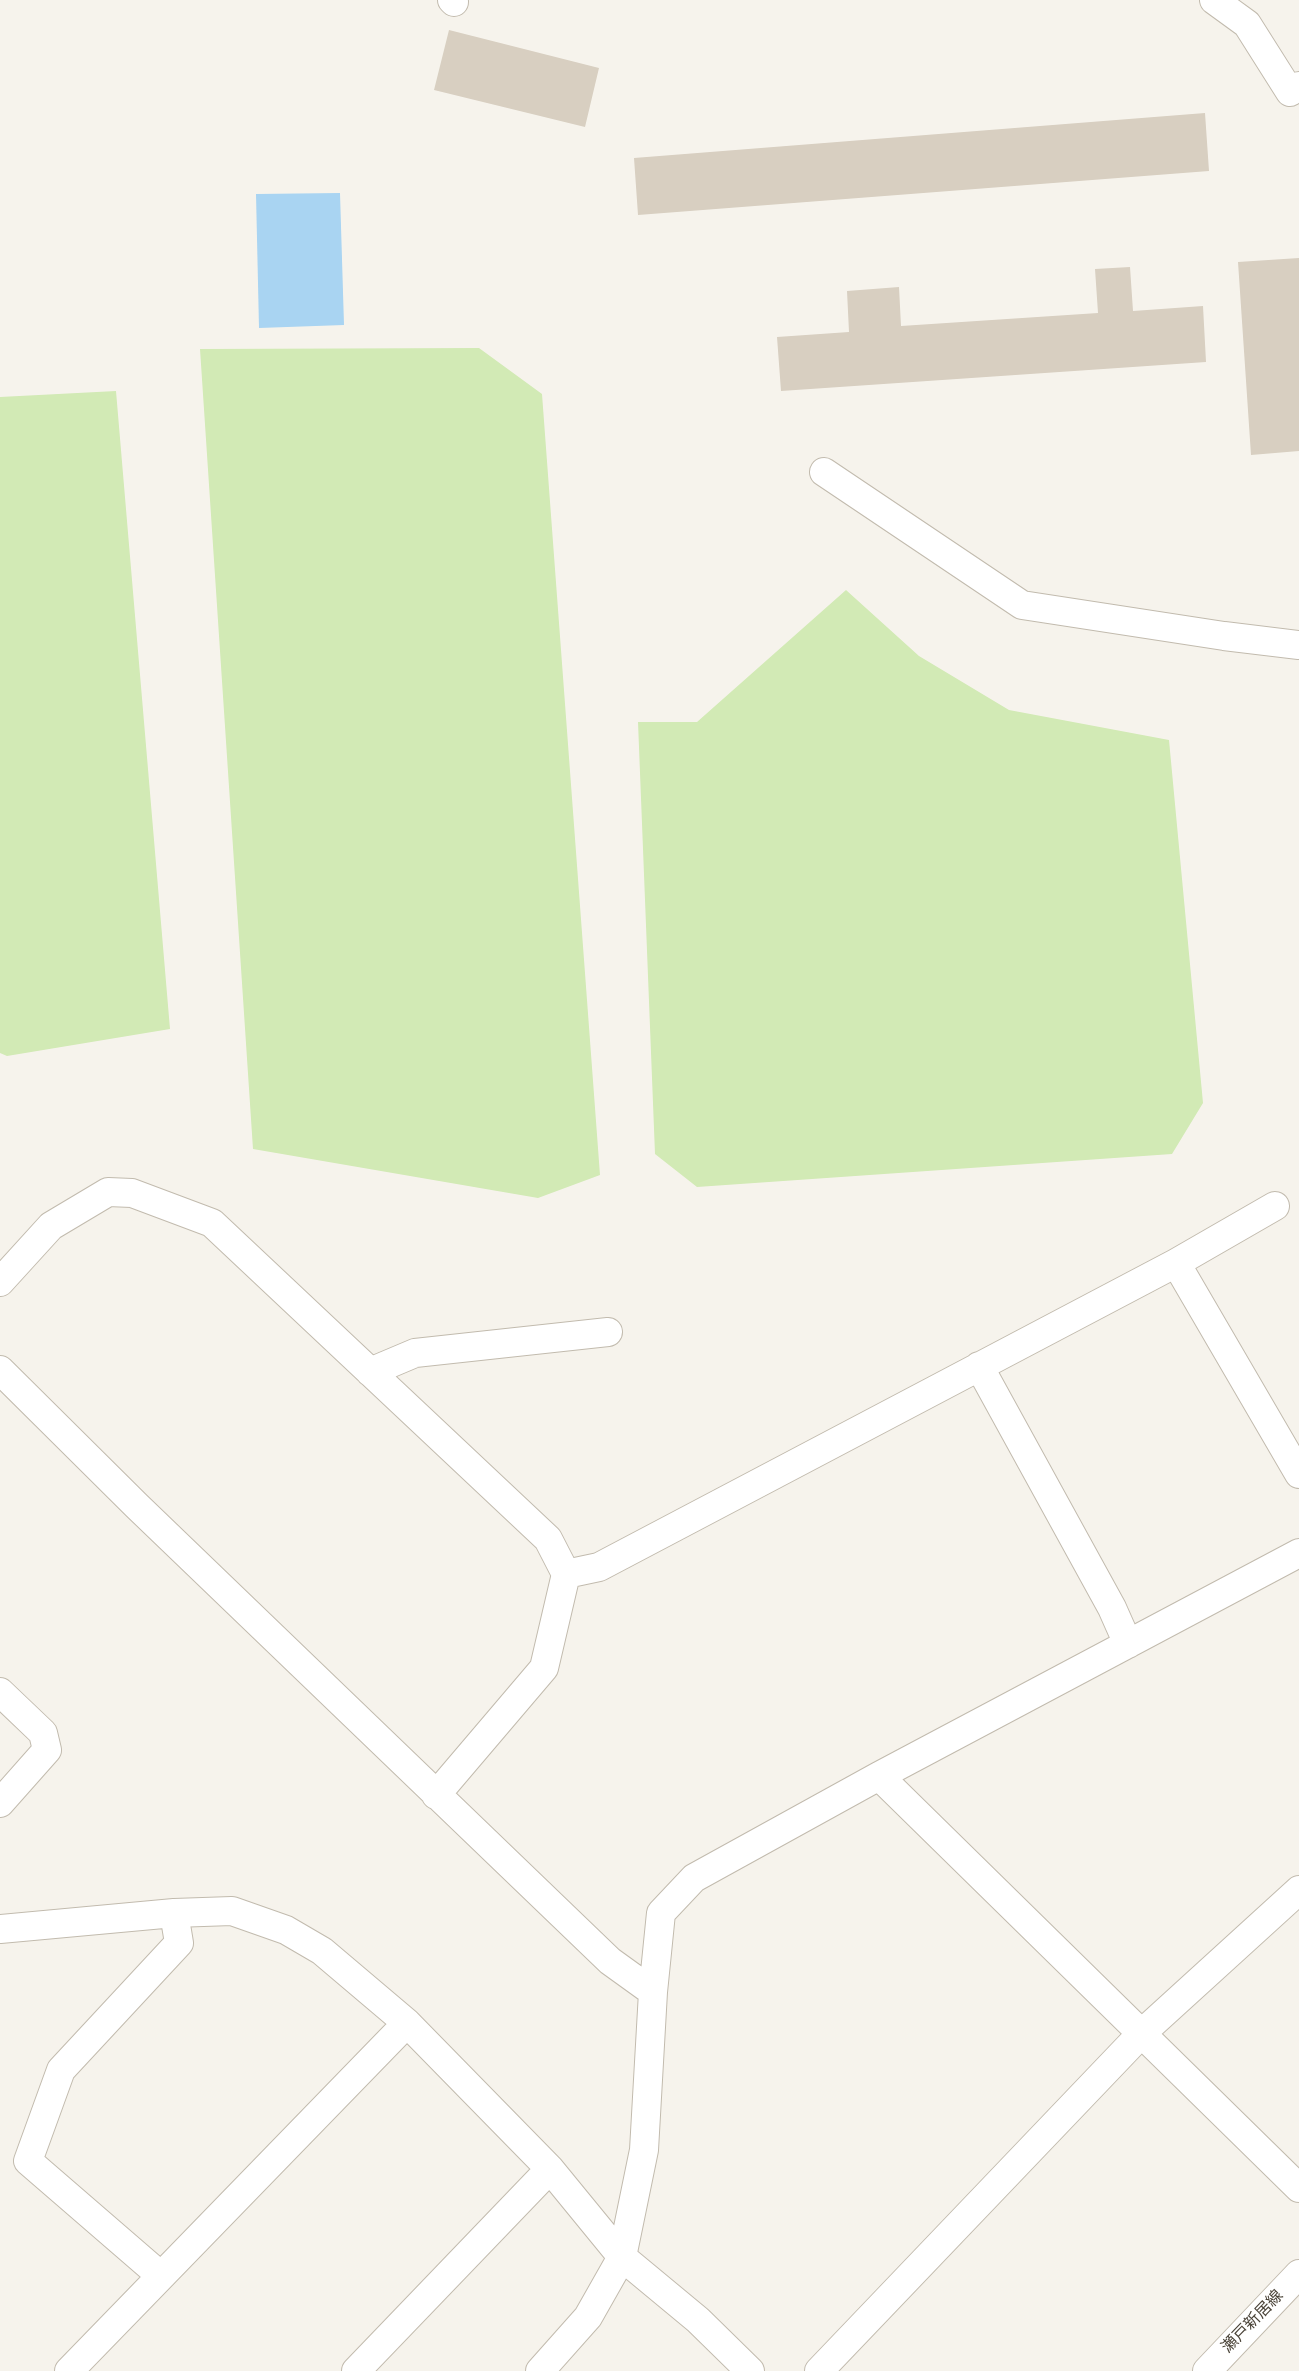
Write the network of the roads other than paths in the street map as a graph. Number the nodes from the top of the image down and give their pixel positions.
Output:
1 (1214, 0) edge
2 (1299, 86) edge
3 (824, 472) dead end
4 (1299, 645) edge
5 (1275, 1206) dead end
6 (1176, 1263) junction
7 (0, 1282) edge
8 (608, 1332) dead end
9 (980, 1366) junction
10 (0, 1370) edge
11 (370, 1372) junction
12 (1299, 1474) edge
13 (1299, 1553) edge
14 (566, 1574) junction
15 (1128, 1644) junction
16 (0, 1692) edge
17 (880, 1776) junction
18 (436, 1794) junction
19 (0, 1803) edge
20 (1299, 1890) edge
21 (174, 1913) junction
22 (0, 1929) edge
23 (653, 1992) junction
24 (407, 2024) junction
25 (1142, 2033) junction
26 (550, 2169) junction
27 (1299, 2188) edge
28 (622, 2257) junction
29 (1299, 2274) edge
30 (161, 2276) junction
31 (68, 2371) edge
32 (356, 2371) edge
33 (540, 2371) edge
34 (750, 2371) edge
35 (818, 2371) edge
36 (1207, 2371) edge

1 - 2 street
3 - 4 street
5 - 6 street
6 - 9 street
6 - 12 street
7 - 11 street
8 - 11 street
9 - 14 street
9 - 15 street
10 - 18 street
11 - 14 street
13 - 15 street
14 - 18 street
15 - 17 street
16 - 19 street
17 - 23 street
17 - 25 street
18 - 23 street
20 - 25 street
21 - 22 street
21 - 24 street
21 - 30 street
23 - 28 street
24 - 26 street
24 - 30 street
25 - 27 street
25 - 35 street
26 - 28 street
26 - 32 street
28 - 33 street
28 - 34 street
29 - 36 street, 瀬戸新居線
30 - 31 street

